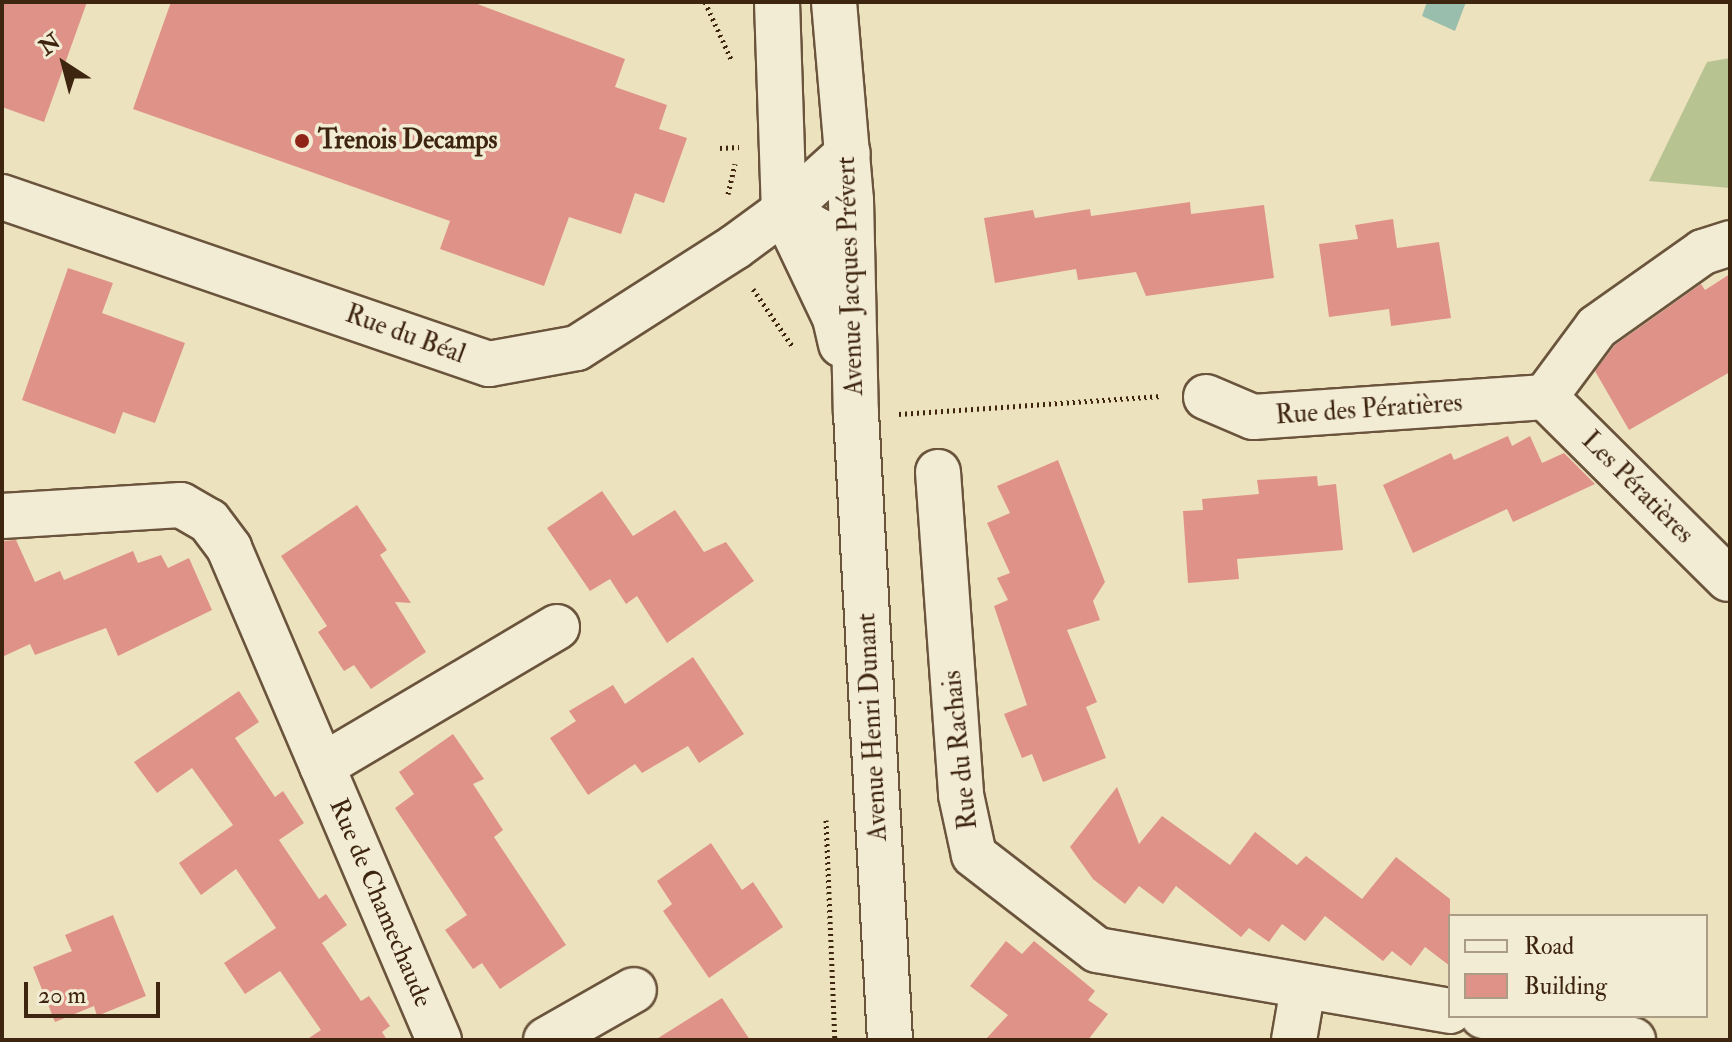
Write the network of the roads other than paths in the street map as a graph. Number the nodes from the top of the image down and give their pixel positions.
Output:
1 (757, 2) edge
2 (777, 2) edge
3 (834, 2) edge
4 (780, 46) junction
5 (848, 153) junction
6 (2, 197) edge
7 (784, 211) junction
8 (1730, 243) edge
9 (852, 292) junction
10 (1206, 397) road end
11 (1545, 397) junction
12 (856, 413) junction
13 (938, 472) dead end
14 (2, 516) edge
15 (1729, 579) edge
16 (557, 627) dead end
17 (322, 766) junction
18 (1303, 988) junction
19 (634, 990) dead end
20 (1448, 1011) edge
21 (1496, 1018) edge
22 (439, 1040) edge
23 (546, 1040) edge
24 (890, 1040) edge
25 (1294, 1040) edge
26 (1633, 1040) edge

1 - 4 street
2 - 4 street, Avenue Jacques Prévert
3 - 5 street, Avenue Jacques Prévert
4 - 7 street, Avenue Jacques Prévert
5 - 7 street, Rue du Béal
5 - 9 street, Avenue Jacques Prévert
6 - 7 street, Rue du Béal
7 - 9 street
7 - 12 street, Avenue Jacques Prévert
8 - 11 street
9 - 12 street, Avenue Jacques Prévert
10 - 11 street, Rue des Pératières
11 - 15 street, Les Pératières
12 - 24 street, Avenue Henri Dunant
13 - 18 street, Rue du Rachais
14 - 17 street, Rue de Chamechaude
16 - 17 street, Rue de Chamechaude
17 - 22 street, Rue de Chamechaude
18 - 20 street, Rue du Rachais
18 - 25 street
19 - 23 street
21 - 26 street

